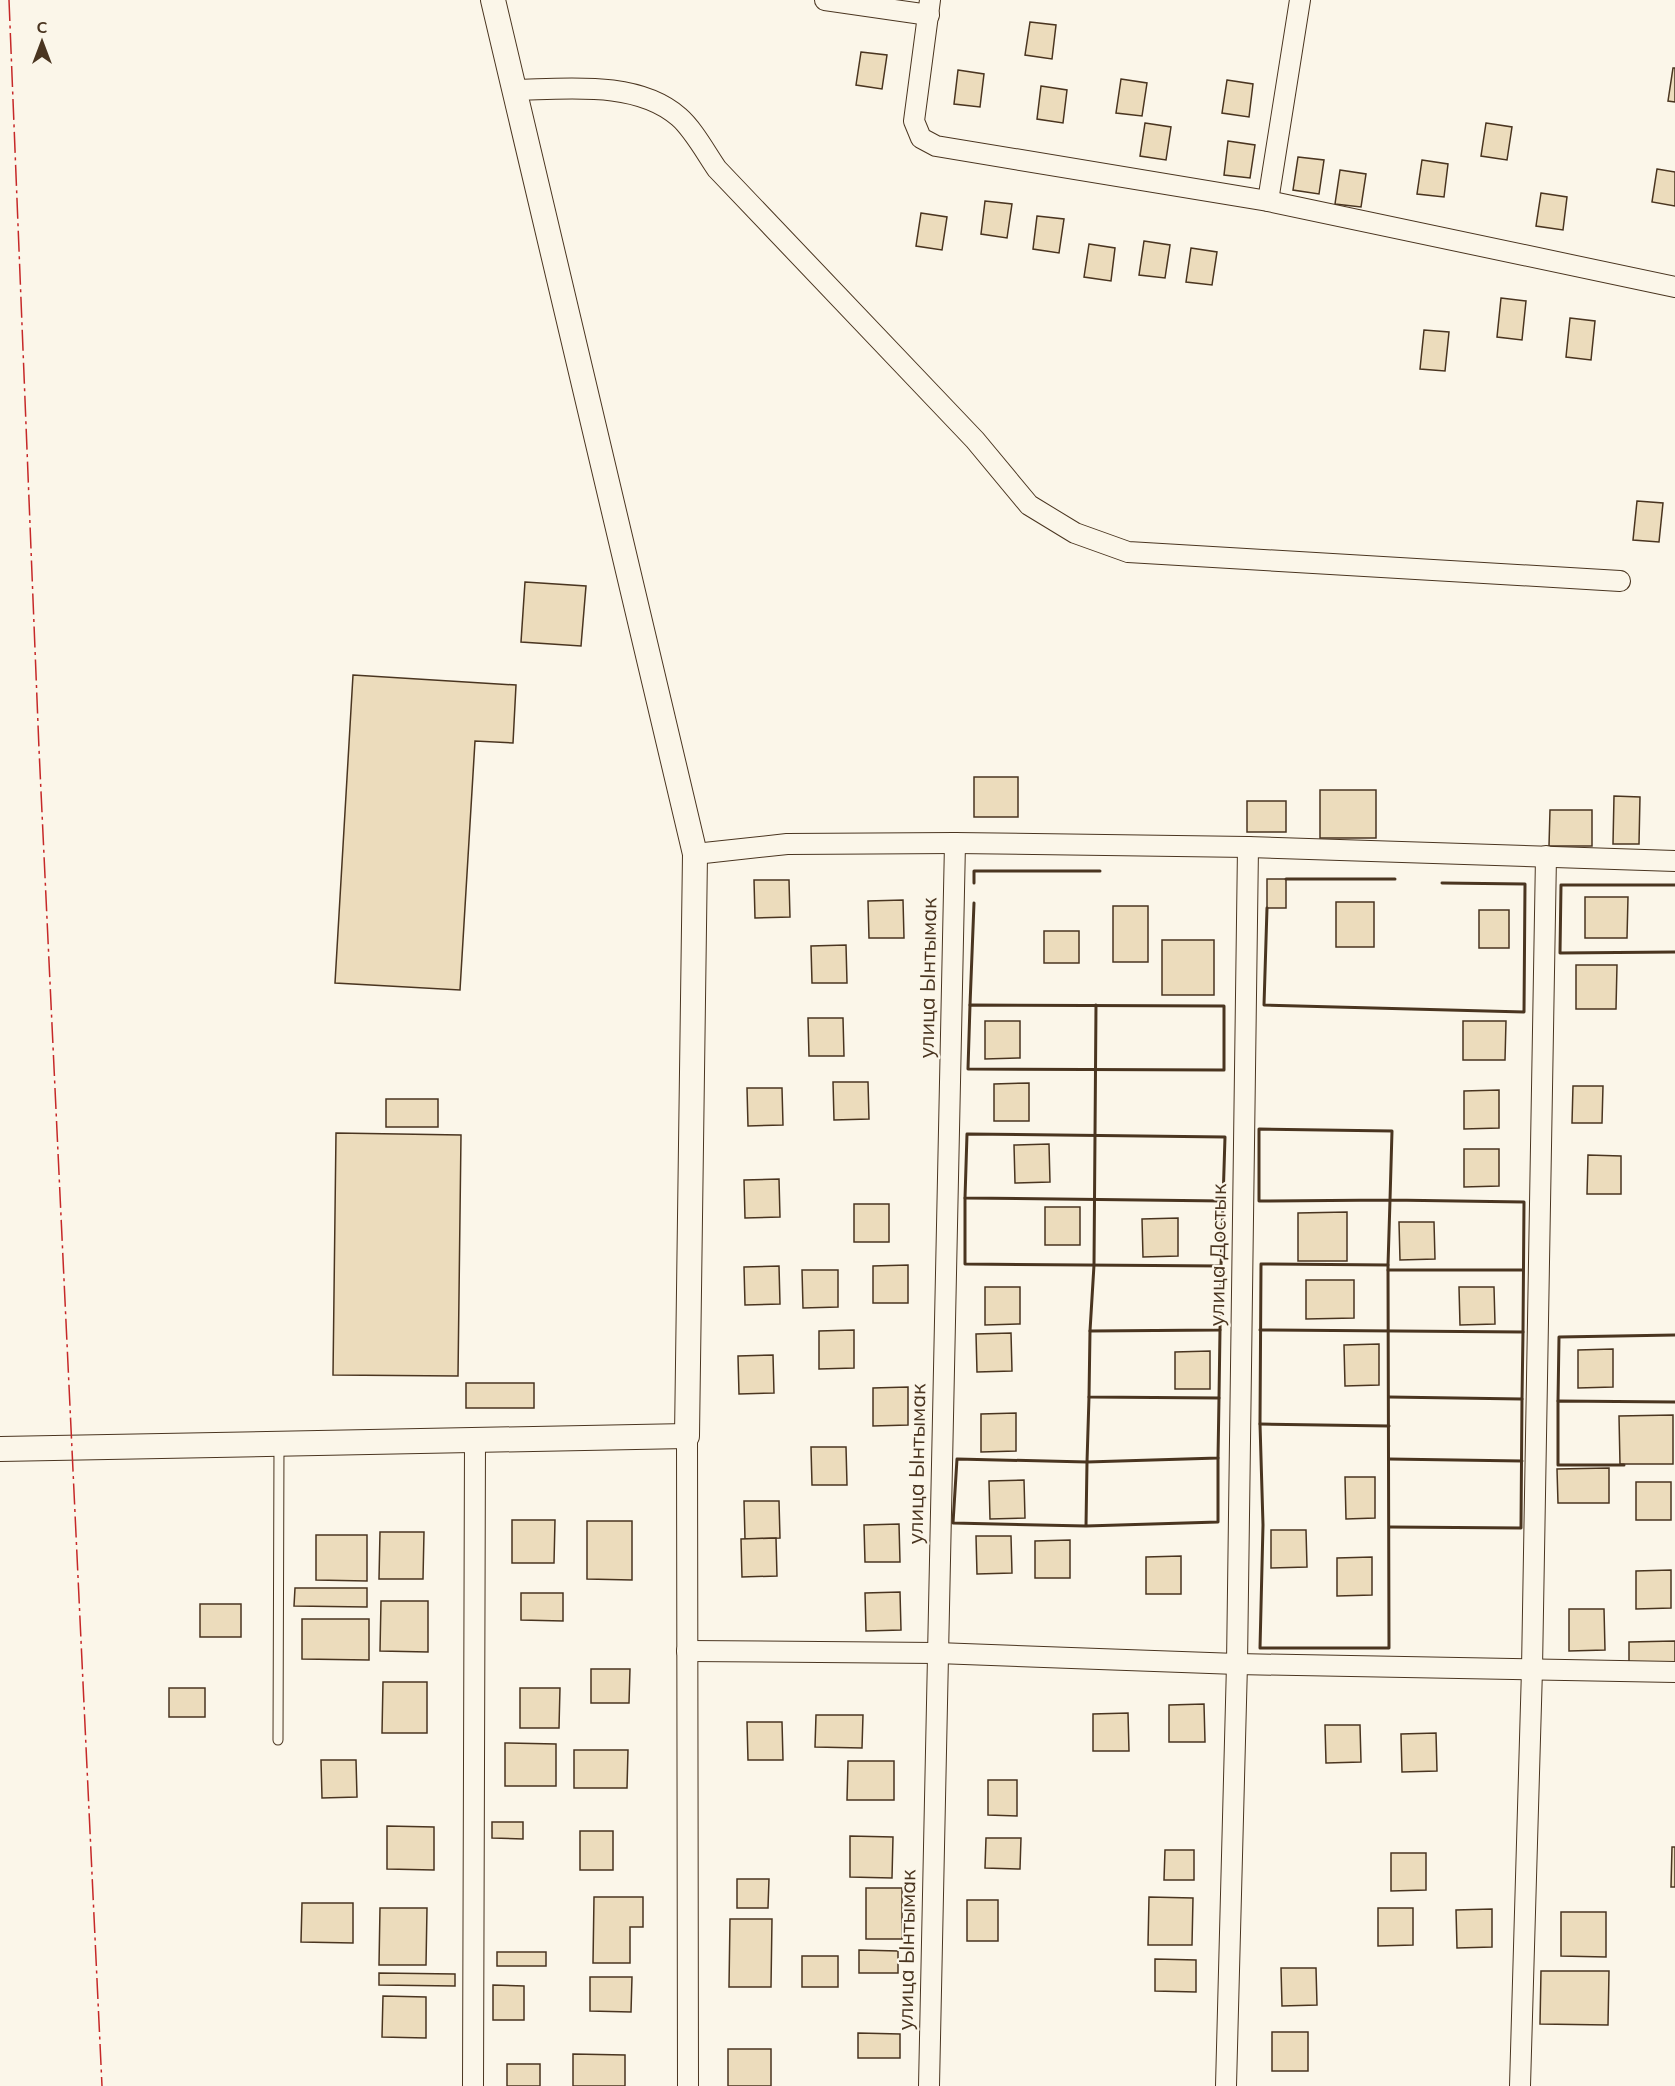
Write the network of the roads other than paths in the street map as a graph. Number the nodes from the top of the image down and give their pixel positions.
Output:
1 (493, 0) edge
2 (825, 0) edge
3 (1300, 0) edge
4 (930, 8) edge
5 (515, 90) junction
6 (1268, 201) junction
7 (1675, 287) edge
8 (1620, 581) dead end
9 (955, 843) junction
10 (1248, 847) junction
11 (695, 854) junction
12 (1546, 856) junction
13 (1675, 861) edge
14 (687, 1436) junction
15 (475, 1441) junction
16 (279, 1443) junction
17 (0, 1449) edge
18 (687, 1651) junction
19 (938, 1653) junction
20 (1237, 1664) junction
21 (1532, 1670) junction
22 (1675, 1672) edge
23 (278, 1740) dead end
24 (473, 2086) edge
25 (688, 2086) edge
26 (928, 2086) edge
27 (1226, 2086) edge
28 (1520, 2086) edge

1 - 5 street
2 - 4 street
3 - 6 street
4 - 6 street
5 - 8 street
5 - 11 street
6 - 7 street
9 - 10 street
9 - 11 street
9 - 19 street, улица Ынтымак
10 - 12 street
10 - 20 street, улица Достык
11 - 14 street
12 - 13 street
12 - 21 street
14 - 15 street
14 - 18 street
15 - 16 street
15 - 24 street
16 - 17 street
16 - 23 lane
18 - 19 street
18 - 25 street
19 - 20 street
19 - 26 street, улица Ынтымак
20 - 21 street
20 - 27 street, улица Достык
21 - 22 street
21 - 28 street

